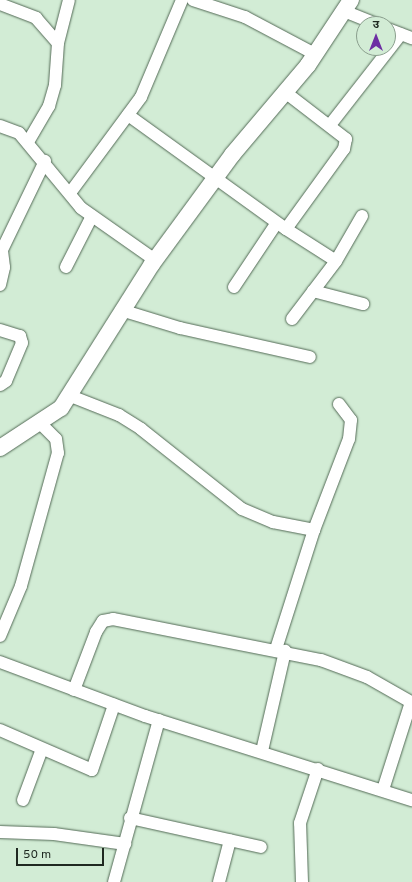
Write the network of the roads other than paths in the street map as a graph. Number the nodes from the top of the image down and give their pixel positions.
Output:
1 (69, 0) edge
2 (182, 0) edge
3 (193, 0) edge
4 (207, 2) edge
5 (0, 4) edge
6 (347, 5) edge
7 (364, 16) edge
8 (396, 32) edge
9 (406, 36) edge
10 (58, 43) junction
11 (315, 54) junction
12 (285, 92) junction
13 (128, 115) junction
14 (330, 125) junction
15 (0, 126) edge
16 (28, 142) junction
17 (45, 161) junction
18 (216, 177) junction
19 (70, 193) junction
20 (92, 216) junction
21 (362, 216) dead end
22 (281, 227) junction
23 (155, 260) junction
24 (336, 261) junction
25 (66, 267) dead end
26 (0, 285) edge
27 (234, 287) dead end
28 (313, 291) junction
29 (363, 304) dead end
30 (121, 310) junction
31 (292, 319) dead end
32 (0, 330) edge
33 (310, 357) dead end
34 (0, 385) edge
35 (68, 395) junction
36 (339, 404) dead end
37 (39, 422) junction
38 (1, 447) edge
39 (314, 530) junction
40 (0, 636) edge
41 (280, 650) junction
42 (0, 662) edge
43 (74, 690) junction
44 (412, 702) edge
45 (114, 704) junction
46 (159, 720) junction
47 (0, 730) edge
48 (42, 749) junction
49 (262, 751) junction
50 (318, 769) junction
51 (383, 790) junction
52 (23, 800) dead end
53 (412, 800) edge
54 (130, 818) junction
55 (0, 832) edge
56 (230, 840) junction
57 (125, 844) junction
58 (261, 846) dead end
59 (114, 882) edge
60 (219, 882) edge
61 (302, 882) edge

1 - 10 street
2 - 13 street
3 - 4 street
4 - 11 street
5 - 10 street
6 - 7 street
6 - 11 street
8 - 9 street
9 - 14 street
10 - 16 street
11 - 12 street
12 - 14 street
12 - 18 street
13 - 18 street
13 - 19 street
14 - 22 street
15 - 16 street
16 - 17 street
17 - 19 street
17 - 26 street
18 - 22 street
18 - 23 street
19 - 20 street
20 - 23 street
20 - 25 street
21 - 24 street
22 - 24 street
22 - 27 street
23 - 30 street
24 - 28 street
28 - 29 street
28 - 31 street
30 - 33 street
30 - 35 street
32 - 34 street
35 - 37 street
35 - 39 street
36 - 39 street
37 - 38 street
37 - 40 street
39 - 41 street
41 - 43 street
41 - 44 street
41 - 49 street
42 - 43 street
43 - 45 street
44 - 51 street
45 - 46 street
45 - 48 street
46 - 49 street
46 - 54 street
47 - 48 street
48 - 52 street
49 - 50 street
50 - 51 street
50 - 61 street
51 - 53 street
54 - 56 street
54 - 57 street
55 - 57 street
56 - 58 street
56 - 60 street
57 - 59 street

